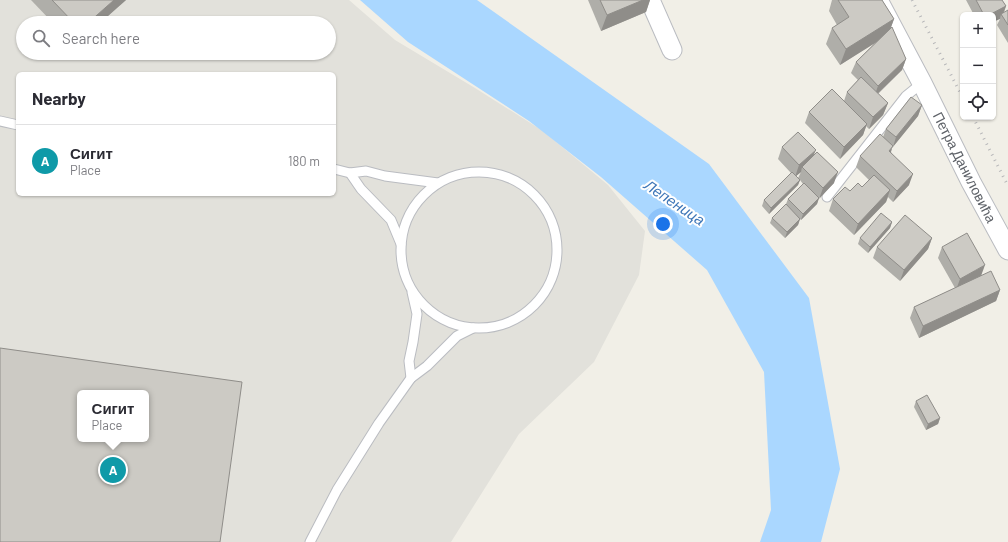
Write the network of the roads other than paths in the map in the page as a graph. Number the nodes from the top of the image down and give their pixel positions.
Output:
1 (650, 0) edge
2 (878, 0) edge
3 (672, 50) dead end
4 (922, 83) junction
5 (0, 121) edge
6 (16, 125) edge
7 (336, 169) edge
8 (350, 172) junction
9 (438, 183) junction
10 (827, 197) dead end
11 (401, 244) junction
12 (1008, 250) edge
13 (412, 291) junction
14 (473, 328) junction
15 (411, 378) junction
16 (310, 542) edge

1 - 3 street
2 - 4 street, Петра Даниловића
4 - 10 lane
4 - 12 street, Петра Даниловића
5 - 6 lane
7 - 8 lane
8 - 9 lane
8 - 11 lane
9 - 11 lane
9 - 14 lane
11 - 13 lane
13 - 14 lane
13 - 15 lane
14 - 15 lane
15 - 16 lane

